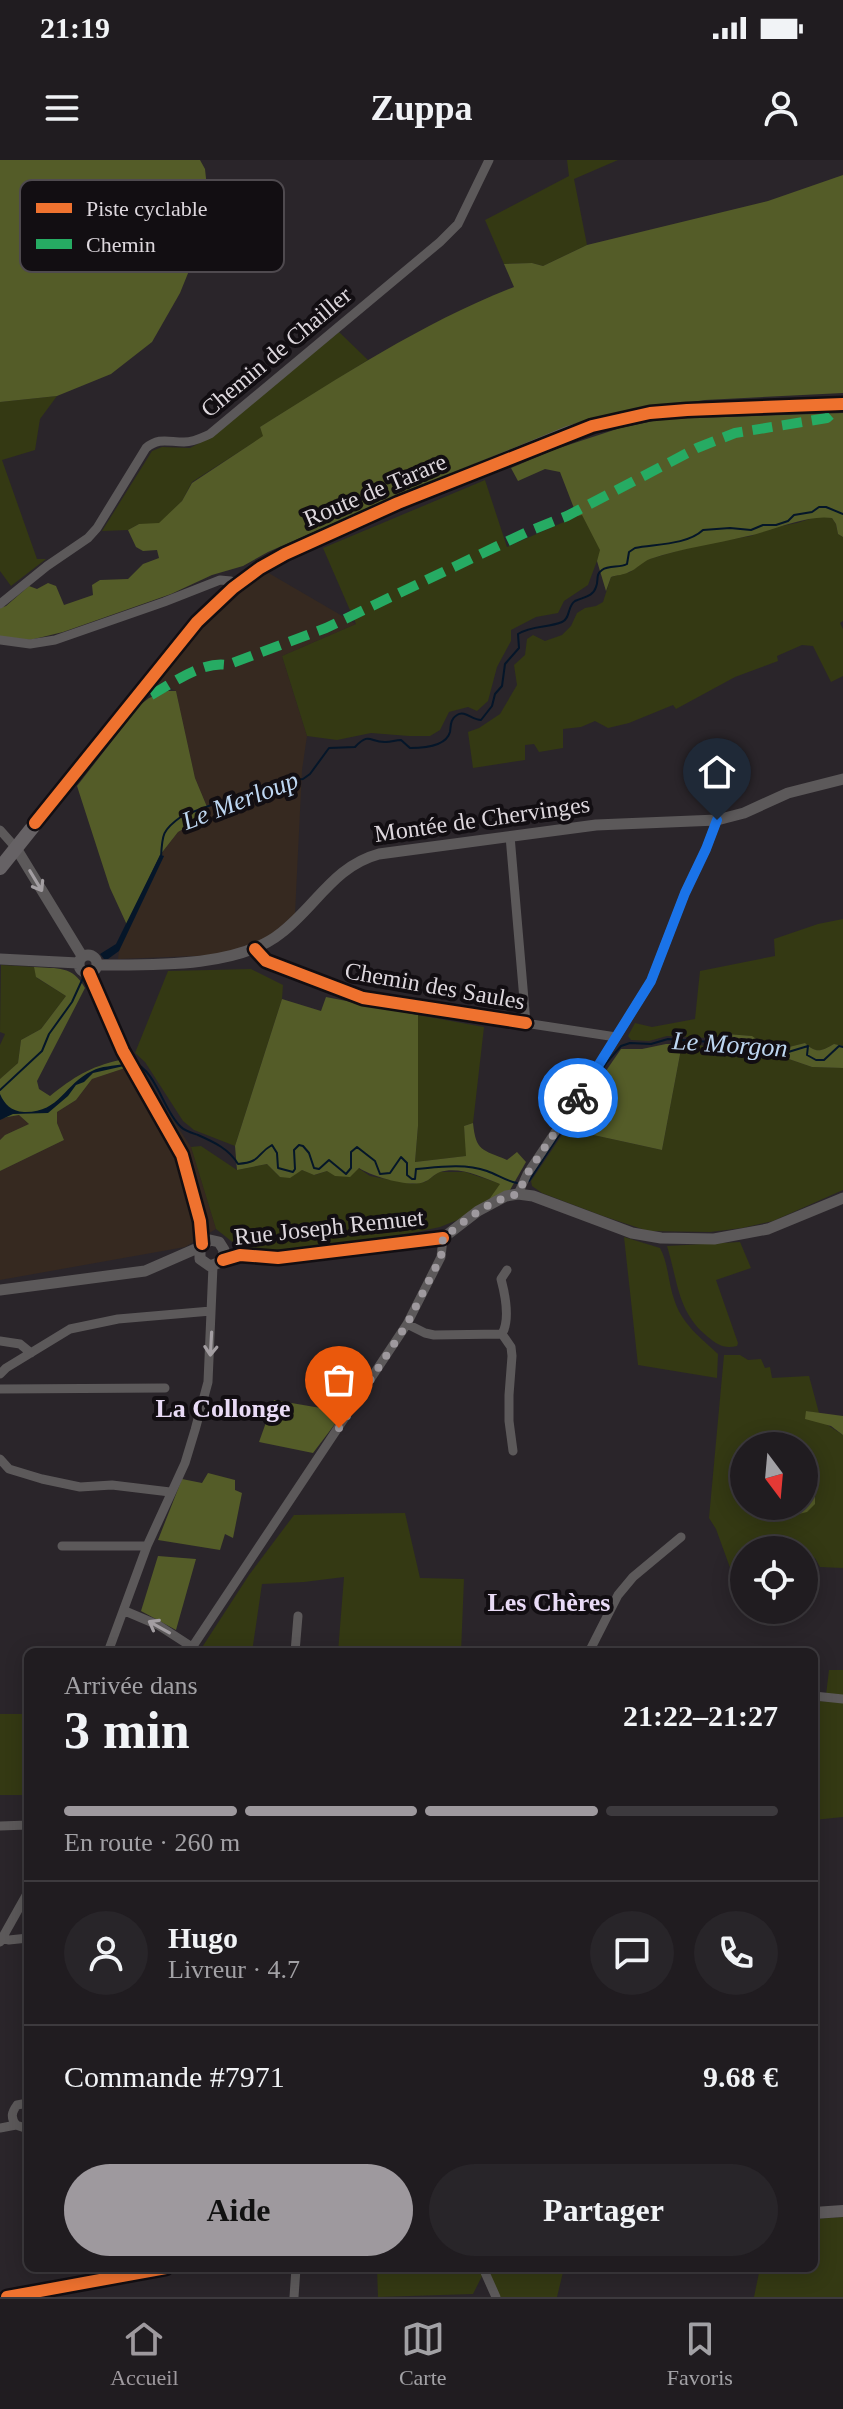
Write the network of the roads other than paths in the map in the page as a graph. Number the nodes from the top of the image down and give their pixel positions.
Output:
1 (489, 160) edge
2 (843, 404) edge
3 (236, 586) junction
4 (0, 604) edge
5 (0, 640) edge
6 (843, 779) edge
7 (717, 820) junction
8 (0, 830) edge
9 (510, 836) junction
10 (16, 848) junction
11 (0, 868) edge
12 (255, 949) junction
13 (0, 959) edge
14 (80, 960) junction
15 (93, 969) junction
16 (526, 1023) junction
17 (616, 1037) junction
18 (518, 1194) junction
19 (843, 1198) edge
20 (200, 1221) junction
21 (443, 1238) junction
22 (201, 1245) junction
23 (216, 1255) junction
24 (172, 1261) junction
25 (507, 1270) dead end
26 (0, 1290) edge
27 (211, 1311) junction
28 (407, 1324) junction
29 (502, 1334) junction
30 (0, 1341) edge
31 (31, 1353) junction
32 (0, 1374) edge
33 (165, 1388) dead end
34 (0, 1389) edge
35 (513, 1451) dead end
36 (0, 1459) edge
37 (170, 1492) junction
38 (681, 1537) dead end
39 (62, 1546) dead end
40 (147, 1546) junction
41 (125, 1611) junction
42 (298, 1616) dead end
43 (110, 1648) edge
44 (187, 1648) edge
45 (191, 1648) edge
46 (295, 1648) edge
47 (591, 1648) edge
48 (818, 1696) edge
49 (843, 1699) edge
50 (24, 1825) edge
51 (0, 1826) edge
52 (24, 1899) edge
53 (24, 1938) edge
54 (1, 1939) edge
55 (24, 2104) edge
56 (16, 2125) junction
57 (0, 2128) edge
58 (24, 2128) edge
59 (843, 2211) edge
60 (818, 2213) edge
61 (144, 2272) edge
62 (296, 2272) edge
63 (485, 2272) edge
64 (7, 2297) edge
65 (294, 2297) edge
66 (496, 2297) edge

1 - 4 street, Chemin de Chailler
2 - 3 main road, Route de Tarare
3 - 5 street
3 - 10 main road, Route de Tarare
6 - 7 street, Montée de Chervinges
7 - 9 street, Montée de Chervinges
7 - 17 street
8 - 10 street
9 - 12 street, Montée de Chervinges
9 - 16 street
10 - 11 main road, Route de Tarare
10 -> 14 street
12 - 15 street, Montée de Chervinges
12 - 16 street, Chemin des Saules
13 - 14 street
14 - 15 street
15 - 20 street
16 - 17 street, Chemin des Saules
17 - 18 street
18 - 19 street
18 - 21 street, Rue Joseph Remuet
20 - 22 street
20 - 23 street
21 - 23 street, Rue Joseph Remuet
21 - 28 street
22 - 23 street
22 - 23 street
22 - 24 street
23 - 24 street
23 - 27 street
24 - 26 street
25 - 29 street
27 - 31 street
27 -> 37 street
28 - 29 street
28 - 45 street
29 - 35 street
30 - 31 street
31 - 32 street
33 - 34 street
36 - 37 street
37 - 40 street
38 - 47 street
39 - 40 street
40 - 41 street
41 - 43 street
44 -> 41 street
42 - 46 street
48 - 49 street
50 - 51 street
52 - 54 street
53 - 54 street
55 - 56 street
56 - 57 street
56 - 58 street
59 - 60 main road
61 - 64 main road
62 - 65 street
63 - 66 street

